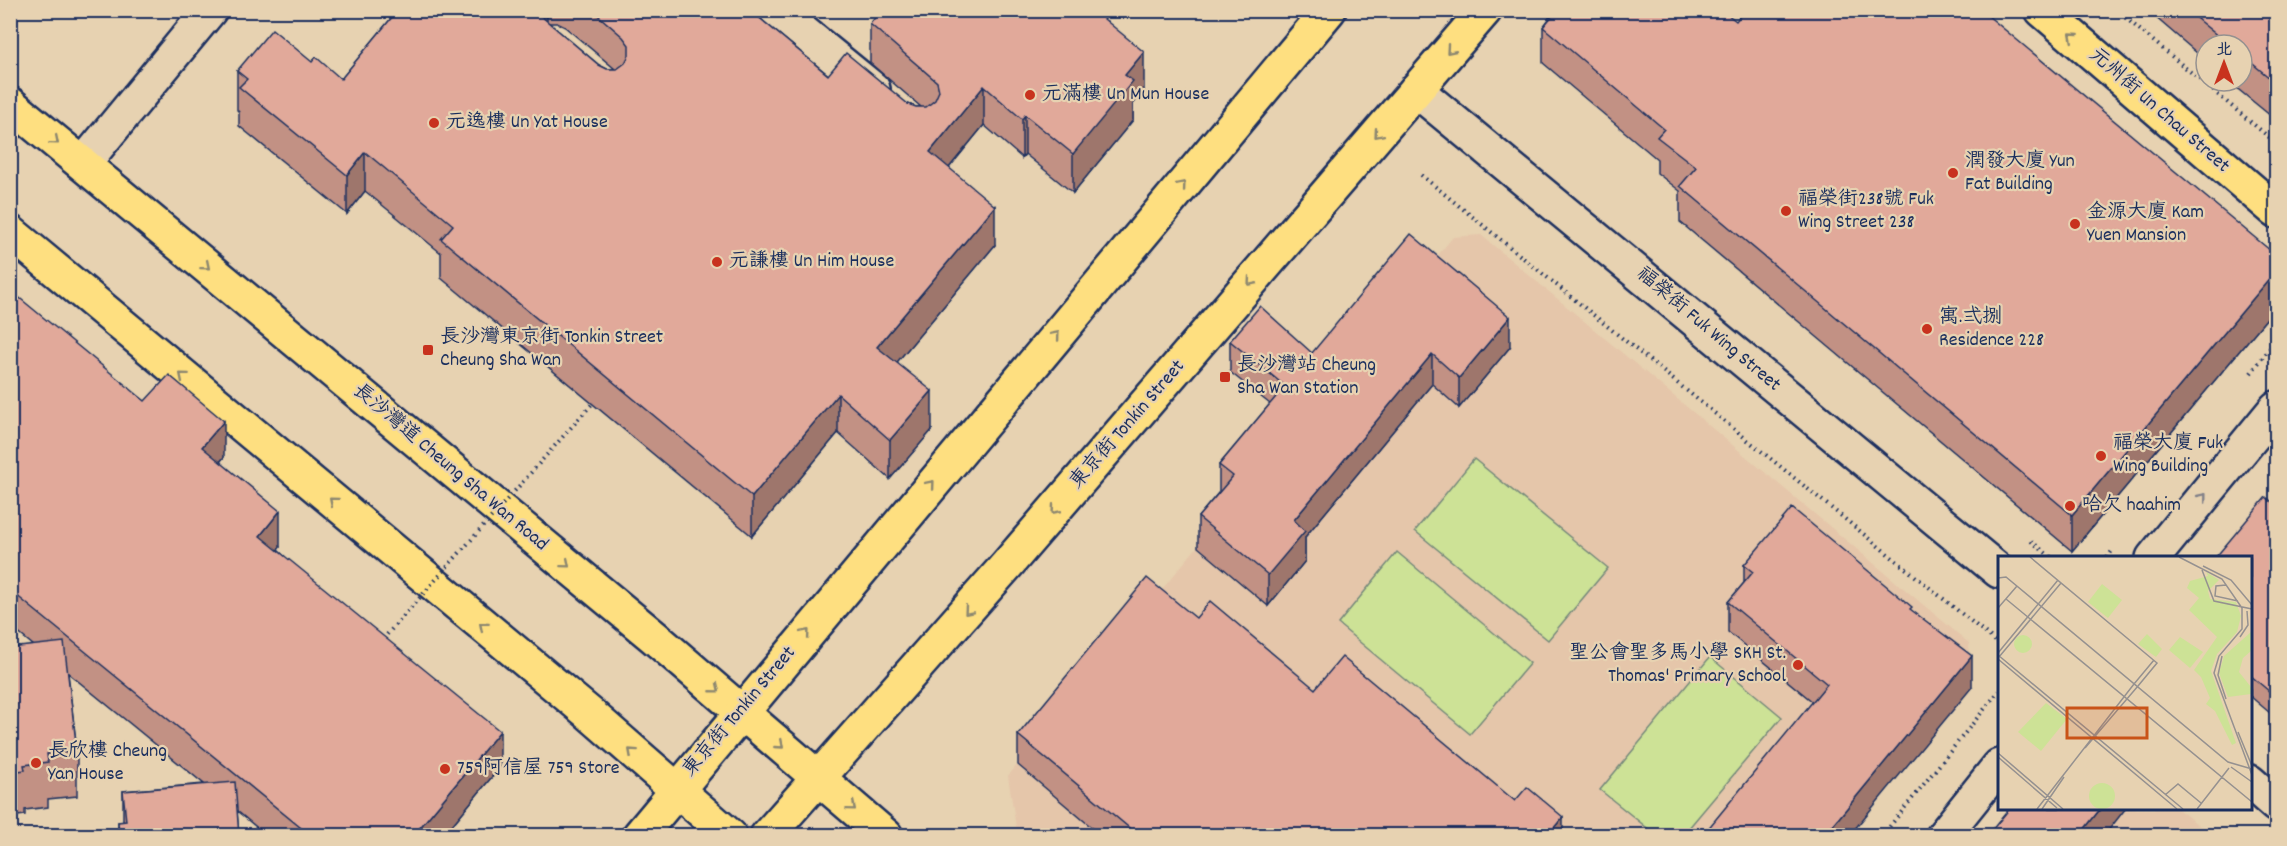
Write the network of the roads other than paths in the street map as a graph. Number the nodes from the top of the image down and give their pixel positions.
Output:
1 (776, 10) edge
2 (1329, 10) edge
3 (1485, 10) edge
4 (2042, 10) edge
5 (212, 12) edge
6 (1416, 90) junction
7 (10, 104) edge
8 (893, 106) edge
9 (82, 164) junction
10 (2277, 211) edge
11 (10, 232) edge
12 (2277, 408) edge
13 (2154, 556) edge
14 (1998, 570) edge
15 (741, 710) junction
16 (1998, 767) edge
17 (819, 779) junction
18 (2251, 783) edge
19 (675, 791) junction
20 (2277, 805) edge
21 (639, 836) edge
22 (730, 836) edge
23 (767, 836) edge
24 (886, 836) edge
25 (1943, 836) edge

1 - 8 street
15 -> 2 main road, 東京街 Tonkin Street
3 -> 6 main road, 東京街 Tonkin Street
10 -> 4 main road, 元州街 Un Chau Street
5 - 9 street
6 - 14 street, 福榮街 Fuk Wing Street
6 -> 17 main road, 東京街 Tonkin Street
7 -> 9 main road, 長沙灣道 Cheung Sha Wan Road
9 -> 15 main road, 長沙灣道 Cheung Sha Wan Road
19 -> 11 main road
13 -> 12 street
15 -> 17 main road, 長沙灣道 Cheung Sha Wan Road
15 - 19 main road, 東京街 Tonkin Street
16 - 25 street
17 - 23 main road, 東京街 Tonkin Street
17 -> 24 main road, 長沙灣道 Cheung Sha Wan Road
18 - 20 street
19 - 21 main road, 東京街 Tonkin Street
19 - 22 main road

